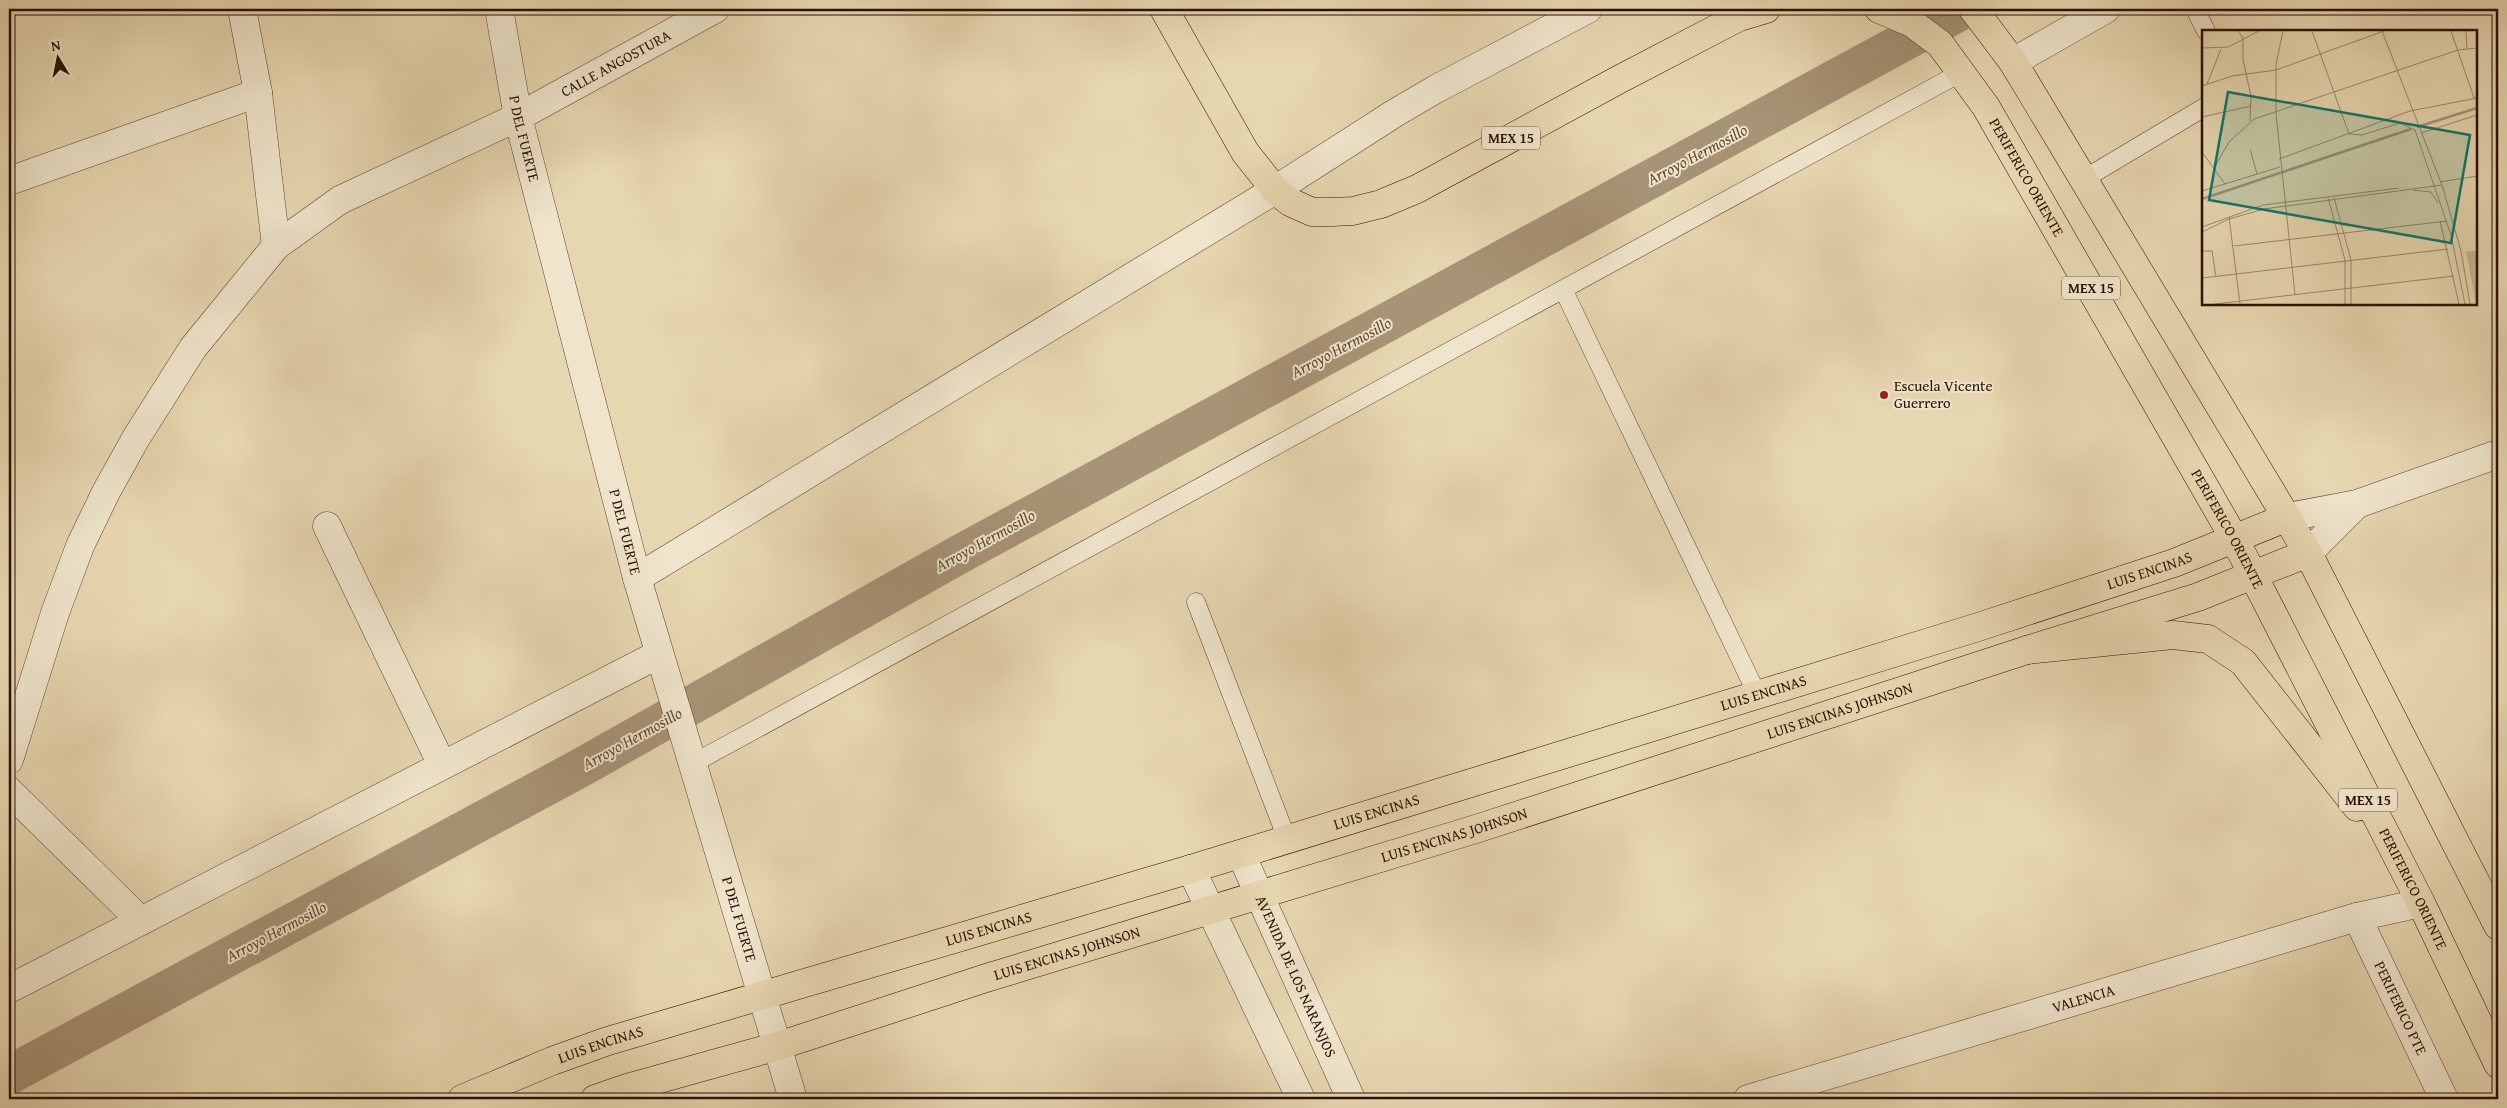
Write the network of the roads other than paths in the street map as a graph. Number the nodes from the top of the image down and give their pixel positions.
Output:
1 (242, 9) edge
2 (499, 9) edge
3 (715, 9) edge
4 (1164, 9) edge
5 (1588, 9) edge
6 (1766, 9) edge
7 (1879, 9) edge
8 (1973, 9) edge
9 (2106, 9) edge
10 (2195, 9) edge
11 (2206, 30) edge
12 (2013, 62) junction
13 (1960, 73) junction
14 (258, 93) junction
15 (2202, 109) edge
16 (518, 118) junction
17 (2084, 179) junction
18 (9, 181) edge
19 (1275, 190) junction
20 (276, 246) junction
21 (1564, 290) junction
22 (2498, 454) edge
23 (2357, 504) junction
24 (2288, 517) junction
25 (327, 526) dead end
26 (2234, 538) junction
27 (2308, 553) junction
28 (2254, 576) junction
29 (638, 578) junction
30 (1196, 602) dead end
31 (2027, 650) junction
32 (659, 656) junction
33 (1757, 694) junction
34 (9, 760) edge
35 (692, 762) junction
36 (442, 765) junction
37 (9, 791) edge
38 (1287, 839) junction
39 (1241, 854) junction
40 (2399, 862) junction
41 (1192, 869) junction
42 (1260, 896) junction
43 (2421, 902) junction
44 (1211, 910) junction
45 (2357, 917) junction
46 (141, 921) junction
47 (2498, 926) edge
48 (9, 989) edge
49 (764, 995) junction
50 (778, 1046) junction
51 (2498, 1064) edge
52 (462, 1099) edge
53 (595, 1099) edge
54 (793, 1099) edge
55 (1301, 1099) edge
56 (1351, 1099) edge
57 (1748, 1099) edge
58 (2444, 1099) edge

1 - 14 street
2 - 16 street, P DEL FUERTE
3 - 16 street, CALLE ANGOSTURA
4 - 19 main road, MEX 15
5 - 19 street
6 - 19 main road, MEX 15
7 - 13 main road, PERIFERICO ORIENTE / MEX 15
8 - 12 main road, MEX 15
9 - 12 street
10 - 11 lane
12 - 17 main road, MEX 15
13 - 21 lane
13 - 26 main road, PERIFERICO ORIENTE / MEX 15
14 - 18 street
14 - 20 street
15 - 17 lane
16 - 20 street, CALLE ANGOSTURA
16 - 29 street, P DEL FUERTE
17 - 24 main road, MEX 15
19 - 29 street
20 - 34 street, CALLE ANGOSTURA
21 - 33 lane
21 - 35 lane
22 - 23 street
23 - 24 street
23 - 27 street
24 - 26 main road, LUIS ENCINAS
24 - 27 main road, MEX 15
25 - 36 street
26 - 28 main road, PERIFERICO ORIENTE / MEX 15
26 - 33 main road, LUIS ENCINAS
27 - 28 main road, LUIS ENCINAS JOHNSON
27 - 47 main road, MEX 15
28 - 31 main road, LUIS ENCINAS JOHNSON
28 - 40 main road, PERIFERICO ORIENTE / MEX 15
29 - 32 street, P DEL FUERTE
30 - 38 lane
31 - 40 main road
31 - 42 main road, LUIS ENCINAS JOHNSON
32 - 35 street, P DEL FUERTE
32 - 36 street
33 - 38 main road, LUIS ENCINAS
35 - 49 street, P DEL FUERTE
36 - 46 street
37 - 46 street
38 - 39 main road, LUIS ENCINAS
39 - 41 main road, LUIS ENCINAS
39 - 42 street, AVENIDA DE LOS NARANJOS
40 - 43 main road, PERIFERICO ORIENTE / MEX 15
41 - 44 street
41 - 49 main road, LUIS ENCINAS
42 - 44 main road, LUIS ENCINAS JOHNSON
42 - 56 street, AVENIDA DE LOS NARANJOS
43 - 45 street, VALENCIA
43 - 51 main road, PERIFERICO ORIENTE / MEX 15
44 - 50 main road, LUIS ENCINAS JOHNSON
44 - 55 street
45 - 57 street, VALENCIA
45 - 58 street, PERIFERICO PTE
46 - 48 street
49 - 50 street, P DEL FUERTE
49 - 52 main road, LUIS ENCINAS
50 - 53 main road, LUIS ENCINAS JOHNSON
50 - 54 street, P DEL FUERTE

